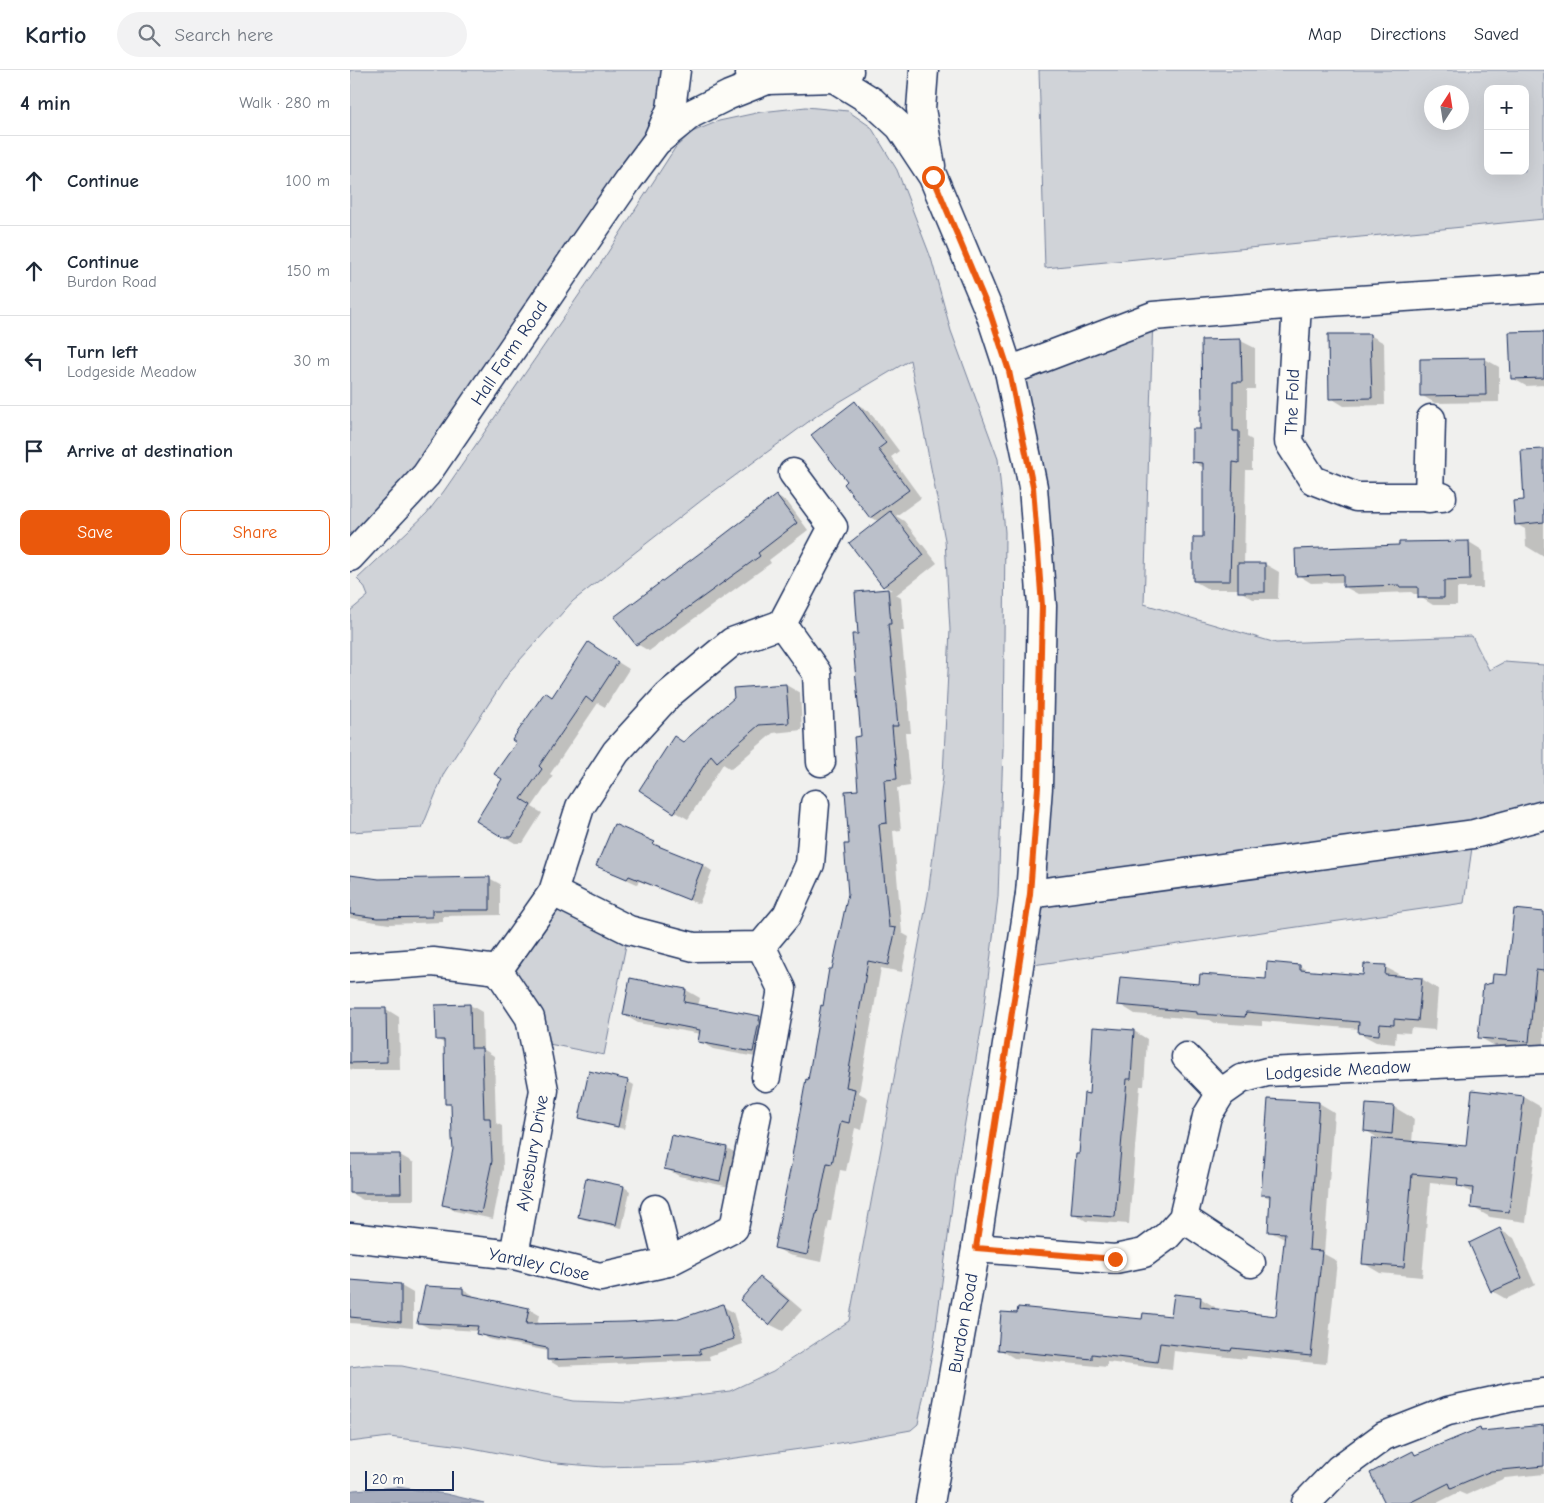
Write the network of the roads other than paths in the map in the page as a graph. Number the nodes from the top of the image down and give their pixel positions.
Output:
1 (676, 70) edge
2 (741, 70) edge
3 (924, 70) edge
4 (842, 74) edge
5 (767, 80) junction
6 (657, 141) junction
7 (933, 177) junction
8 (1544, 288) edge
9 (1297, 304) junction
10 (1009, 371) junction
11 (1431, 419) dead end
12 (794, 473) dead end
13 (350, 556) edge
14 (782, 624) junction
15 (821, 762) dead end
16 (815, 804) dead end
17 (1544, 815) edge
18 (553, 892) junction
19 (1030, 894) junction
20 (761, 946) junction
21 (350, 968) edge
22 (498, 970) junction
23 (1186, 1057) dead end
24 (1543, 1061) edge
25 (766, 1077) dead end
26 (1221, 1093) junction
27 (757, 1115) dead end
28 (655, 1209) dead end
29 (1182, 1218) junction
30 (350, 1237) edge
31 (976, 1248) junction
32 (514, 1255) junction
33 (668, 1262) junction
34 (1251, 1263) dead end
35 (1544, 1392) edge
36 (930, 1503) edge
37 (1306, 1503) edge

1 - 6 street, Hall Farm Road
2 - 5 street
3 - 7 street
4 - 5 street
4 - 7 street
5 - 6 street, Hall Farm Road
6 - 13 street, Hall Farm Road
7 - 10 street, Burdon Road
8 - 9 street
9 - 10 street
9 - 11 street, The Fold
10 - 19 street, Burdon Road
12 - 14 street
14 - 15 street
14 - 18 street
16 - 20 street
17 - 19 street
18 - 20 street
18 - 22 street
19 - 31 street, Burdon Road
20 - 25 street
21 - 22 street
22 - 32 street, Aylesbury Drive
23 - 26 street
24 - 26 street, Lodgeside Meadow
26 - 29 street, Lodgeside Meadow
27 - 33 street, Yardley Close
28 - 33 street
29 - 31 street, Lodgeside Meadow
29 - 34 street
30 - 32 street, Yardley Close
31 - 36 street, Burdon Road
32 - 33 street, Yardley Close
35 - 37 street

